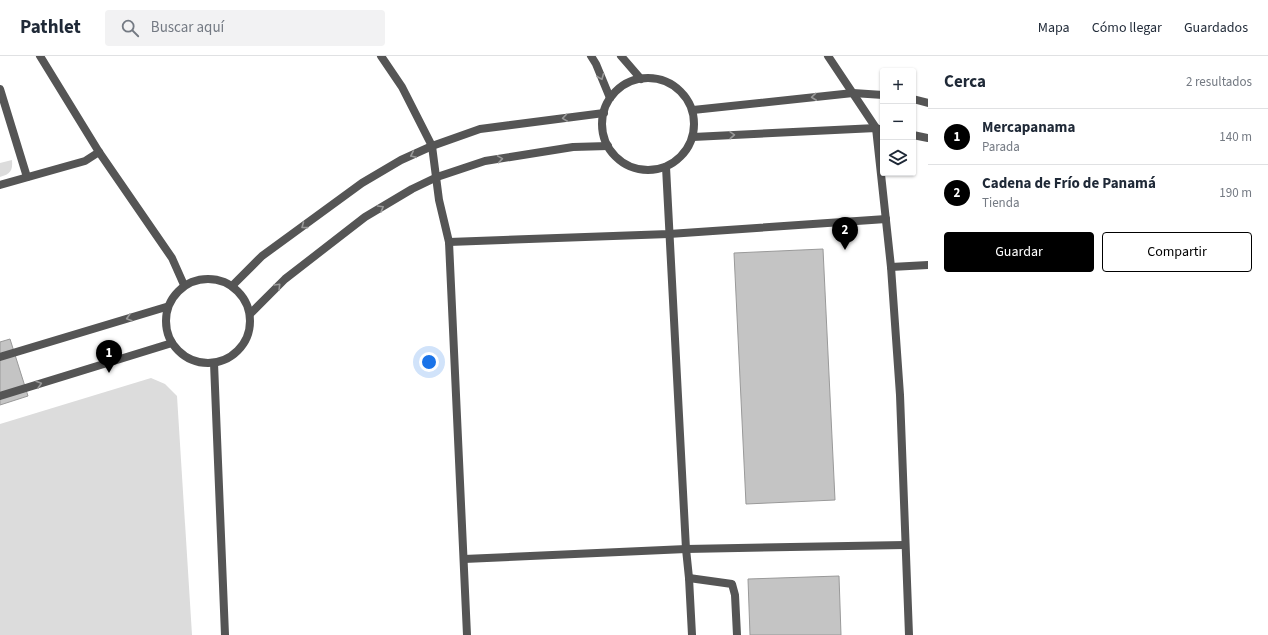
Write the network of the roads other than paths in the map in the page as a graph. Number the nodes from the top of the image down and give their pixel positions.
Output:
1 (40, 56) edge
2 (381, 56) edge
3 (591, 56) edge
4 (621, 56) edge
5 (828, 56) edge
6 (641, 79) junction
7 (0, 89) edge
8 (853, 93) junction
9 (880, 95) edge
10 (610, 98) junction
11 (916, 100) edge
12 (928, 103) edge
13 (692, 110) junction
14 (604, 113) junction
15 (879, 129) edge
16 (916, 136) edge
17 (693, 137) junction
18 (928, 138) edge
19 (432, 146) junction
20 (608, 146) junction
21 (99, 152) junction
22 (666, 167) junction
23 (27, 177) junction
24 (437, 177) junction
25 (0, 185) edge
26 (886, 219) junction
27 (669, 234) junction
28 (449, 242) junction
29 (928, 265) edge
30 (891, 267) junction
31 (184, 285) junction
32 (232, 286) junction
33 (166, 307) junction
34 (250, 314) junction
35 (172, 343) junction
36 (0, 357) edge
37 (214, 363) junction
38 (0, 396) edge
39 (905, 545) junction
40 (686, 549) junction
41 (464, 558) junction
42 (689, 578) junction
43 (225, 635) edge
44 (467, 635) edge
45 (692, 635) edge
46 (737, 635) edge
47 (909, 635) edge

1 - 21 lane
2 - 19 lane
3 -> 10 lane
4 - 6 lane
5 - 8 lane
6 - 10 lane
6 - 13 lane
7 - 23 lane
8 - 9 lane
8 -> 13 lane
8 - 15 lane
10 - 14 lane
11 - 12 lane
13 - 17 lane
14 -> 19 lane
14 - 20 lane
17 -> 15 lane
15 - 26 lane
16 - 18 lane
17 - 22 lane
19 - 24 lane
19 -> 32 lane
20 - 22 lane
24 -> 20 lane
21 - 23 lane
21 - 31 lane
22 - 27 lane
23 - 25 lane
24 - 28 lane
34 -> 24 lane
26 - 27 lane
26 - 30 lane
27 - 28 lane
27 - 40 lane
28 - 41 lane
29 - 30 lane
30 - 39 lane
31 - 32 lane
31 - 33 lane
32 - 34 lane
33 - 35 lane
33 -> 36 lane
34 - 37 lane
35 - 37 lane
38 -> 35 lane
37 - 43 lane
39 - 40 lane
39 - 47 lane
40 - 41 lane
40 - 42 lane
41 - 44 lane
42 - 45 lane
42 - 46 lane

